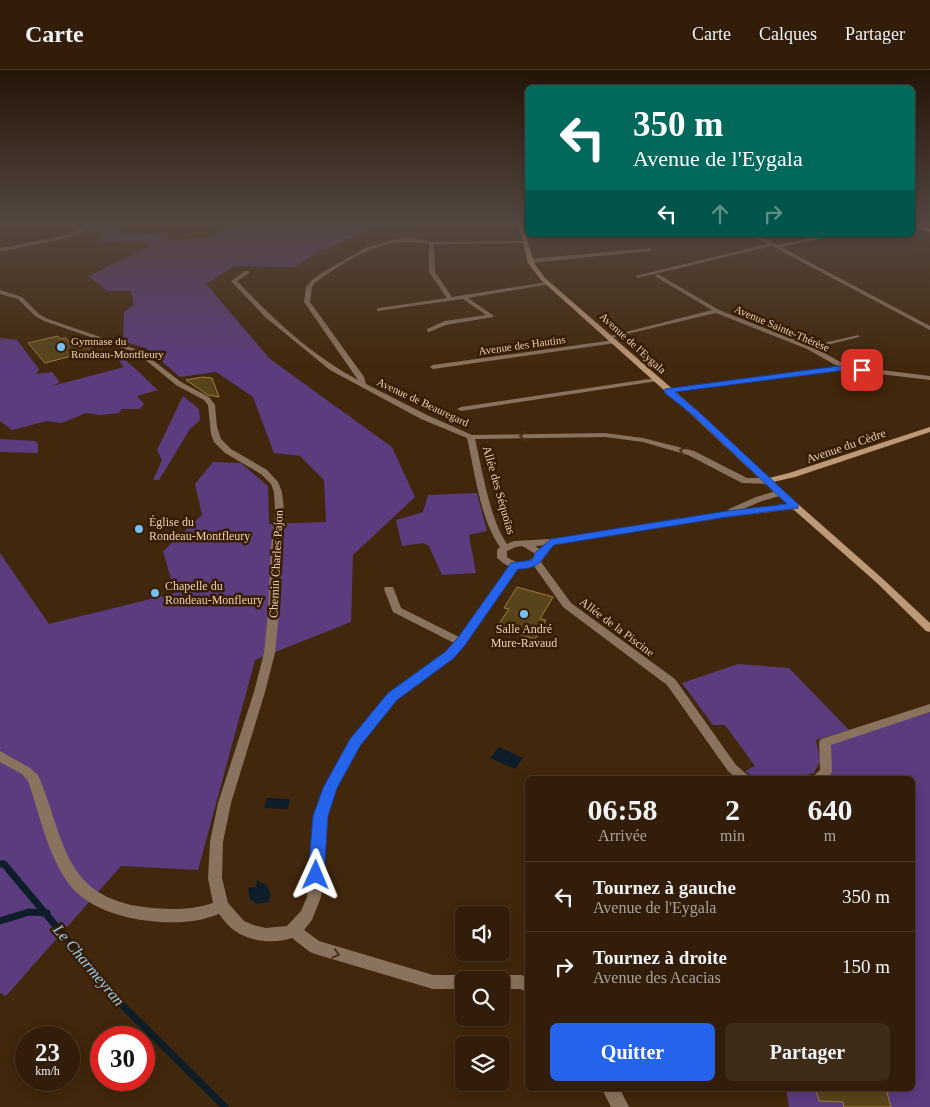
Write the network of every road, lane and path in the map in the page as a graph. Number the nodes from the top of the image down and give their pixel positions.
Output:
1 (331, 270) edge
2 (432, 270) edge
3 (535, 270) edge
4 (663, 270) edge
5 (820, 270) edge
6 (247, 272) dead end
7 (638, 276) dead end
8 (658, 276) dead end
9 (547, 284) junction
10 (0, 292) edge
11 (464, 297) junction
12 (451, 299) junction
13 (379, 310) dead end
14 (716, 311) junction
15 (930, 328) edge
16 (429, 330) dead end
17 (856, 336) dead end
18 (611, 340) junction
19 (809, 348) junction
20 (433, 367) dead end
21 (846, 368) junction
22 (930, 378) edge
23 (656, 380) junction
24 (363, 386) junction
25 (668, 391) junction
26 (461, 409) dead end
27 (930, 429) edge
28 (471, 437) junction
29 (768, 481) junction
30 (780, 493) junction
31 (795, 506) junction
32 (727, 514) junction
33 (551, 542) junction
34 (525, 544) junction
35 (505, 547) junction
36 (538, 558) junction
37 (515, 566) junction
38 (389, 589) dead end
39 (930, 630) edge
40 (461, 642) junction
41 (930, 708) edge
42 (0, 756) edge
43 (742, 776) edge
44 (820, 776) edge
45 (221, 907) junction
46 (294, 931) junction
47 (455, 982) edge
48 (510, 983) edge
49 (525, 984) edge
50 (612, 1091) edge
51 (620, 1107) edge

1 - 24 street
2 - 12 street
3 - 9 street, Avenue de l'Eygala
4 - 7 street
5 - 15 street
6 - 24 street, Avenue de Beauregard
8 - 14 street, Avenue Sainte-Thérèse
9 - 11 street
9 - 18 street, Avenue de l'Eygala
10 - 45 street, Chemin Charles Pajon
11 - 12 street
11 - 16 street
12 - 13 street
14 - 18 street, Avenue des Hautins
14 - 19 street, Avenue Sainte-Thérèse
17 - 19 street
18 - 20 street, Avenue des Hautins
18 - 23 street, Avenue de l'Eygala
19 - 21 street, Avenue Sainte-Thérèse
21 - 22 street
21 - 25 street
23 - 25 street, Avenue de l'Eygala
23 - 26 street
24 - 28 street, Avenue de Beauregard
25 - 29 street, Avenue de l'Eygala
27 - 29 street, Avenue du Cèdre
29 -> 28 street, Avenue de Beauregard
28 - 35 street, Allée des Séquoïas
29 - 30 street, Avenue de l'Eygala
30 - 31 street, Avenue de l'Eygala
30 - 32 street
31 - 32 street
31 - 39 street, Avenue de l'Eygala
32 - 33 street
33 - 34 street
33 - 36 street
34 - 35 street
34 - 36 street
35 - 37 street
36 - 37 street
36 - 43 street, Allée de la Piscine
37 - 40 street
38 - 40 street
40 - 46 street
41 - 44 street
42 - 45 street
45 - 46 street, Chemin Charles Pajon
46 -> 47 street
48 - 49 street
50 - 51 street

